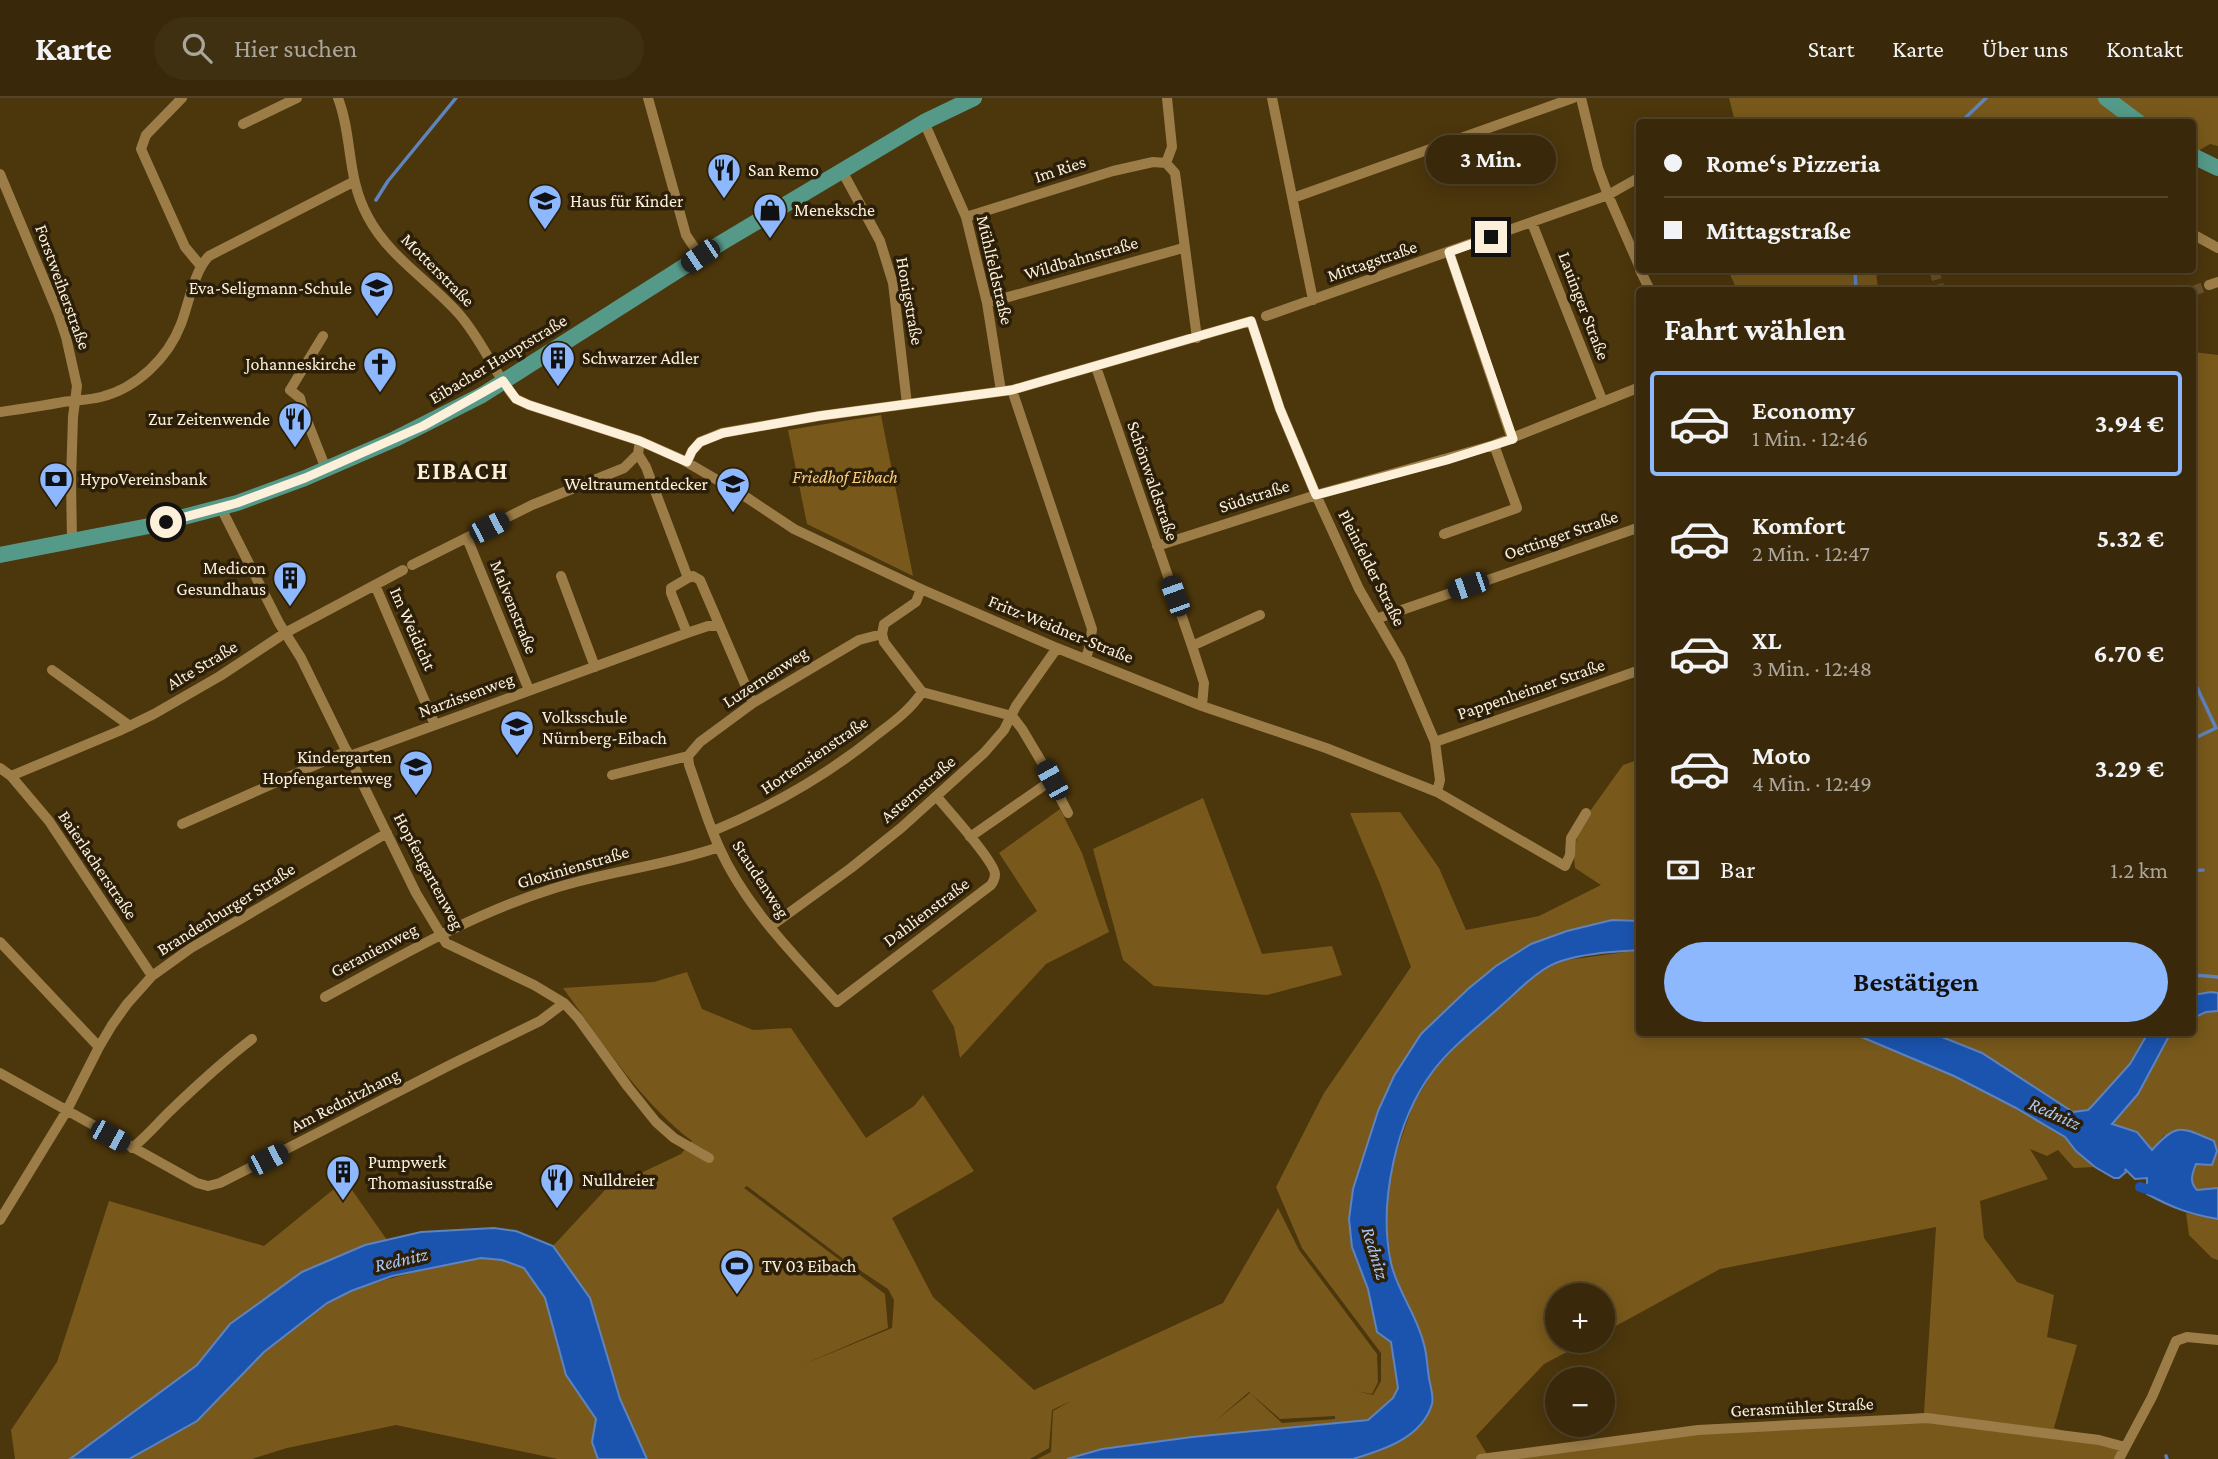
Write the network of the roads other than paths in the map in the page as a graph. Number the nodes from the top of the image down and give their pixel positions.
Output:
1 (182, 98) edge
2 (296, 98) edge
3 (338, 98) edge
4 (648, 98) edge
5 (974, 98) edge
6 (1167, 98) edge
7 (1272, 98) edge
8 (1573, 98) edge
9 (1581, 98) edge
10 (2105, 98) edge
11 (2134, 119) edge
12 (924, 122) junction
13 (243, 124) dead end
14 (2196, 157) edge
15 (1166, 163) junction
16 (2218, 168) edge
17 (842, 171) junction
18 (0, 174) edge
19 (1636, 179) edge
20 (354, 183) junction
21 (1608, 195) junction
22 (1293, 198) junction
23 (966, 217) junction
24 (1532, 223) junction
25 (2196, 236) dead end
26 (1184, 248) junction
27 (2218, 248) edge
28 (1449, 252) junction
29 (700, 256) junction
30 (1636, 260) edge
31 (200, 265) junction
32 (1312, 300) junction
33 (988, 303) junction
34 (1266, 316) dead end
35 (323, 336) dead end
36 (1197, 338) junction
37 (1096, 367) junction
38 (503, 381) junction
39 (1636, 389) edge
40 (1007, 391) junction
41 (75, 400) junction
42 (1603, 402) junction
43 (907, 404) junction
44 (0, 412) edge
45 (1513, 439) junction
46 (640, 441) junction
47 (1494, 445) junction
48 (638, 454) junction
49 (687, 462) junction
50 (326, 469) junction
51 (1316, 495) junction
52 (221, 508) junction
53 (1636, 528) edge
54 (1444, 534) dead end
55 (467, 538) junction
56 (72, 541) junction
57 (1157, 546) junction
58 (0, 555) edge
59 (561, 576) dead end
60 (688, 578) junction
61 (374, 585) junction
62 (921, 589) junction
63 (1260, 615) dead end
64 (1376, 618) junction
65 (720, 626) junction
66 (285, 633) junction
67 (687, 633) junction
68 (882, 634) junction
69 (1192, 646) junction
70 (1057, 648) junction
71 (1086, 658) junction
72 (595, 667) junction
73 (52, 670) dead end
74 (1636, 671) edge
75 (529, 690) junction
76 (922, 692) junction
77 (753, 703) junction
78 (1202, 706) junction
79 (1012, 716) junction
80 (435, 725) junction
81 (130, 726) junction
82 (1435, 742) junction
83 (349, 753) junction
84 (688, 756) junction
85 (0, 768) edge
86 (612, 775) dead end
87 (11, 776) junction
88 (1052, 780) junction
89 (1437, 792) junction
90 (937, 797) junction
91 (1068, 813) dead end
92 (1586, 813) dead end
93 (182, 824) dead end
94 (713, 831) junction
95 (387, 833) junction
96 (970, 837) junction
97 (719, 848) junction
98 (771, 926) junction
99 (440, 934) junction
100 (0, 942) edge
101 (152, 976) junction
102 (325, 997) dead end
103 (837, 1002) joint
104 (564, 1003) junction
105 (251, 1040) dead end
106 (99, 1047) junction
107 (0, 1073) edge
108 (66, 1112) junction
109 (132, 1148) junction
110 (709, 1158) dead end
111 (0, 1220) edge
112 (2218, 1340) edge
113 (2125, 1447) junction
114 (1481, 1459) edge
115 (2119, 1459) edge

1 - 31 street
2 - 13 street
3 - 20 street, Motterstraße
4 - 29 street
5 - 12 main road, Eibacher Hauptstraße
6 - 15 street
7 - 22 street
8 - 22 street
9 - 21 street
10 - 11 main road
12 - 17 main road, Eibacher Hauptstraße
12 - 23 street, Mühlfeldstraße
14 - 16 main road
15 - 23 street, Im Ries
15 - 26 street
17 - 29 main road, Eibacher Hauptstraße
17 - 43 street, Honigstraße
18 - 41 street, Forstweiherstraße
19 - 21 street, Mittagstraße
20 - 31 street
20 - 38 street, Motterstraße
21 - 24 street, Mittagstraße
21 - 30 street
22 - 32 street
23 - 33 street, Mühlfeldstraße
24 - 28 street, Mittagstraße
24 - 42 street, Lauinger Straße
25 - 27 street
26 - 33 street, Wildbahnstraße
26 - 36 street
28 - 32 street, Mittagstraße
28 - 45 street
29 - 38 main road, Eibacher Hauptstraße
31 - 41 street
32 - 34 street, Mittagstraße
33 - 40 street, Mühlfeldstraße
35 - 50 street
36 - 37 street
36 - 51 street, Pleinfelder Straße
37 - 40 street
37 - 57 street, Schönwaldstraße
38 - 46 street, Fritz-Weidner-Straße
38 - 50 main road, Eibacher Hauptstraße
39 - 42 street, Südstraße
40 - 43 street
40 - 71 street, Mühlfeldstraße
41 - 44 street
41 - 56 street, Forstweiherstraße
42 - 45 street, Südstraße
43 - 49 street
45 - 47 street, Südstraße
46 - 48 street
46 - 49 street, Fritz-Weidner-Straße
47 - 51 street, Südstraße
47 - 54 street
48 - 55 street, Alte Straße
48 - 60 street
49 - 62 street, Fritz-Weidner-Straße
50 - 52 main road, Eibacher Hauptstraße
51 - 57 street, Südstraße
51 - 64 street, Pleinfelder Straße
52 - 56 main road, Eibacher Hauptstraße
52 - 66 street, Hopfengartenweg
53 - 64 street, Oettinger Straße
55 - 61 street, Alte Straße
55 - 75 street, Malvenstraße
56 - 58 main road, Eibacher Hauptstraße
57 - 69 street, Schönwaldstraße
59 - 72 street
60 - 65 street
60 - 67 street
61 - 66 street, Alte Straße
61 - 80 street, Im Weidicht
62 - 68 street, Luzernenweg
62 - 70 street, Fritz-Weidner-Straße
63 - 69 street
64 - 82 street, Pleinfelder Straße
65 - 67 street, Narzissenweg
65 - 77 street
66 - 81 street, Alte Straße
66 - 83 street, Hopfengartenweg
67 - 72 street, Narzissenweg
68 - 76 street
68 - 77 street, Luzernenweg
69 - 78 street, Schönwaldstraße
70 - 71 street, Fritz-Weidner-Straße
70 - 79 street, Asternstraße
71 - 78 street, Fritz-Weidner-Straße
72 - 75 street, Narzissenweg
73 - 81 street
74 - 82 street, Pappenheimer Straße
75 - 80 street, Narzissenweg
76 - 79 street
76 - 94 street, Hortensienstraße
77 - 84 street, Luzernenweg
78 - 89 street, Fritz-Weidner-Straße
79 - 88 street
79 - 90 street, Asternstraße
80 - 83 street, Narzissenweg
81 - 87 street, Alte Straße
82 - 89 street, Pleinfelder Straße
83 - 93 street, Narzissenweg
83 - 95 street, Hopfengartenweg
84 - 86 street, Luzernenweg
84 - 94 street, Staudenweg
85 - 87 street, Baierlacherstraße
87 - 101 street, Baierlacherstraße
88 - 91 street
88 - 96 street
89 - 92 street, Fritz-Weidner-Straße
90 - 96 street, Dahlienstraße
90 - 98 street, Asternstraße
94 - 97 street, Staudenweg
95 - 99 street, Hopfengartenweg
95 - 101 street, Brandenburger Straße
96 - 103 street, Dahlienstraße
97 - 98 street, Staudenweg
97 - 99 street, Gloxinienstraße
98 - 103 street, Staudenweg
99 - 102 street, Geranienweg
99 - 104 street, Hopfengartenweg
100 - 106 street
101 - 106 street, Brandenburger Straße
104 - 109 street, Am Rednitzhang
104 - 110 street, Hopfengartenweg
105 - 109 street
106 - 108 street, Brandenburger Straße
107 - 108 street, Am Rednitzhang
108 - 109 street, Am Rednitzhang
108 - 111 street, Brandenburger Straße
112 - 113 street
113 - 114 street, Gerasmühler Straße
113 - 115 street

